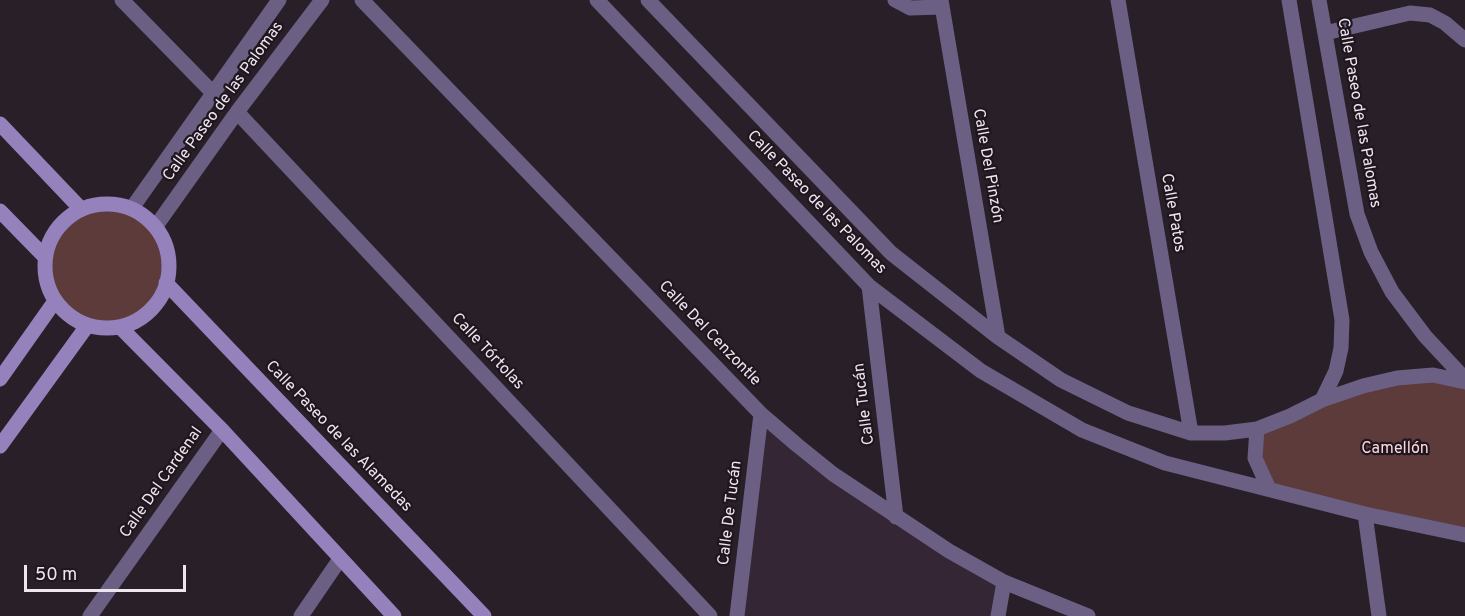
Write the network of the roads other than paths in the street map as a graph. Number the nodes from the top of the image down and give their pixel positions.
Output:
1 (122, 0) edge
2 (279, 0) edge
3 (322, 0) edge
4 (362, 0) edge
5 (597, 0) edge
6 (648, 0) edge
7 (895, 0) edge
8 (1118, 0) edge
9 (1289, 0) edge
10 (1319, 0) edge
11 (941, 4) edge
12 (1324, 33) junction
13 (1465, 40) edge
14 (213, 93) junction
15 (237, 112) junction
16 (0, 124) edge
17 (132, 208) junction
18 (81, 209) junction
19 (0, 211) edge
20 (156, 226) junction
21 (45, 257) junction
22 (166, 283) junction
23 (869, 286) junction
24 (55, 301) junction
25 (87, 326) junction
26 (121, 328) junction
27 (998, 337) junction
28 (0, 379) edge
29 (1465, 380) edge
30 (1322, 399) junction
31 (761, 414) junction
32 (1257, 429) junction
33 (222, 430) junction
34 (1191, 433) junction
35 (0, 446) edge
36 (1269, 489) junction
37 (1365, 513) junction
38 (897, 518) junction
39 (1465, 535) edge
40 (340, 559) junction
41 (1004, 582) junction
42 (90, 616) edge
43 (301, 616) edge
44 (393, 616) edge
45 (484, 616) edge
46 (710, 616) edge
47 (737, 616) edge
48 (998, 616) edge
49 (1088, 616) edge
50 (1379, 616) edge

1 - 14 street
2 - 14 street, Calle Paseo de las Palomas
3 - 15 street, Calle Paseo de las Palomas
4 - 31 street, Calle Del Cenzontle
5 - 23 street, Calle Paseo de las Palomas
6 - 27 street, Calle Paseo de las Palomas
7 - 11 street
8 - 34 street, Calle Patos
9 - 30 street
10 - 12 street, Calle Paseo de las Palomas
11 - 27 street, Calle Del Pinzón
12 - 13 street
12 - 29 street, Calle Paseo de las Palomas
14 - 17 street, Calle Paseo de las Palomas
15 - 20 street, Calle Paseo de las Palomas
15 - 46 street, Calle Tórtolas
16 - 18 street
17 - 18 street
17 - 20 street
18 - 21 street
19 - 21 street
20 - 22 street
21 - 24 street
22 - 26 street
22 - 45 street, Calle Paseo de las Alamedas
23 - 36 street, Calle Paseo de las Palomas
23 - 38 street, Calle Tucán
24 - 25 street
24 - 28 street
25 - 26 street
25 - 35 street
26 - 33 street
27 - 34 street, Calle Paseo de las Palomas
29 - 30 street, Calle Paseo de las Palomas
30 - 32 street, Calle Paseo de las Palomas
31 - 38 street, Calle Del Cenzontle
31 - 47 street, Calle De Tucán
32 - 34 street, Calle Paseo de las Palomas
32 - 36 street
33 - 40 street
33 - 42 street, Calle Del Cardenal
36 - 37 street, Calle Paseo de las Palomas
37 - 39 street, Calle Paseo de las Palomas
37 - 50 street
38 - 41 street, Calle Del Cenzontle
40 - 43 street
40 - 44 street
41 - 48 street
41 - 49 street, Calle Del Cenzontle

